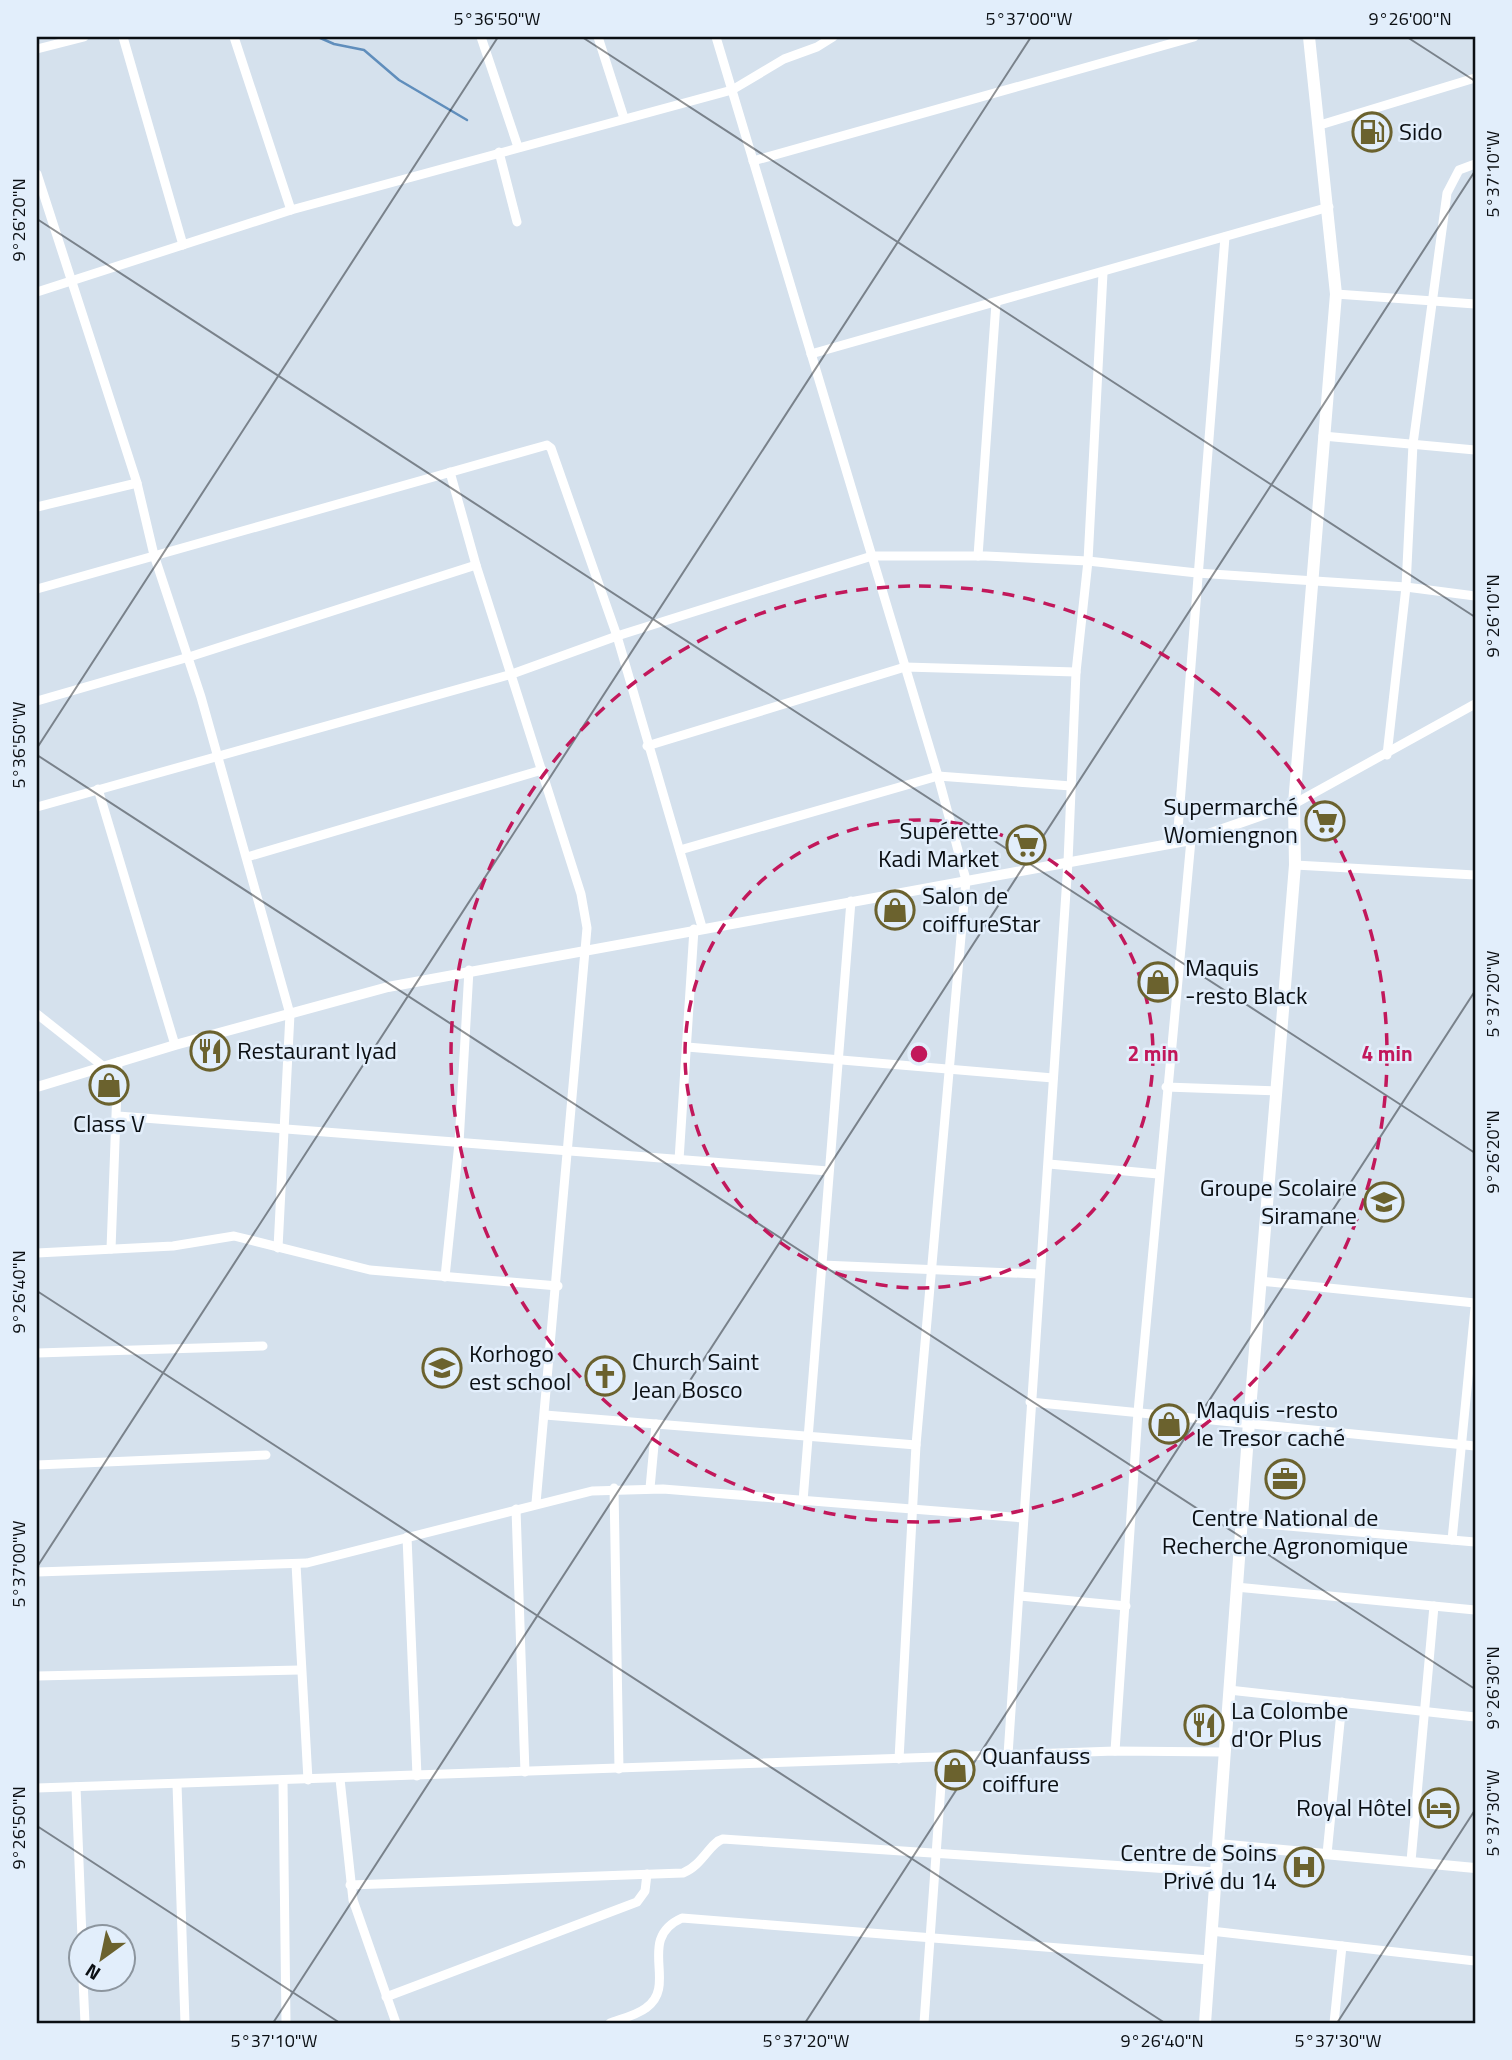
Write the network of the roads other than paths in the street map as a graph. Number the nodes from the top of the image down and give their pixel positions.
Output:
1 (84, 37) edge
2 (123, 37) edge
3 (234, 37) edge
4 (481, 37) edge
5 (598, 37) edge
6 (716, 37) edge
7 (833, 37) edge
8 (1194, 37) edge
9 (1309, 37) edge
10 (37, 49) edge
11 (1475, 78) edge
12 (732, 90) junction
13 (624, 118) junction
14 (1320, 125) junction
15 (518, 147) junction
16 (499, 152) junction
17 (753, 161) junction
18 (1475, 164) edge
19 (37, 174) edge
20 (1329, 207) junction
21 (291, 211) junction
22 (517, 222) dead end
23 (1225, 237) junction
24 (183, 245) junction
25 (1103, 273) junction
26 (74, 283) junction
27 (37, 292) edge
28 (1336, 294) junction
29 (1432, 300) junction
30 (996, 303) junction
31 (1475, 304) edge
32 (811, 354) junction
33 (1323, 436) junction
34 (1413, 444) junction
35 (1475, 450) edge
36 (450, 472) junction
37 (137, 483) junction
38 (37, 507) edge
39 (154, 555) junction
40 (872, 556) junction
41 (978, 556) junction
42 (1088, 561) junction
43 (476, 565) junction
44 (1197, 573) junction
45 (1312, 581) junction
46 (1406, 587) junction
47 (37, 589) edge
48 (1475, 596) edge
49 (617, 636) junction
50 (189, 657) junction
51 (905, 667) junction
52 (1076, 672) junction
53 (512, 674) junction
54 (37, 701) edge
55 (1475, 704) edge
56 (647, 747) junction
57 (218, 755) junction
58 (1387, 755) junction
59 (542, 770) junction
60 (938, 776) junction
61 (1071, 786) junction
62 (99, 789) junction
63 (1294, 804) junction
64 (37, 807) edge
65 (1191, 840) junction
66 (1177, 842) junction
67 (680, 850) junction
68 (247, 858) junction
69 (1068, 862) junction
70 (1295, 865) junction
71 (1475, 875) edge
72 (966, 880) junction
73 (851, 901) junction
74 (698, 928) junction
75 (586, 949) junction
76 (469, 971) junction
77 (37, 1014) edge
78 (290, 1014) junction
79 (175, 1045) junction
80 (687, 1047) junction
81 (839, 1059) junction
82 (118, 1062) junction
83 (104, 1067) junction
84 (950, 1070) junction
85 (1053, 1078) junction
86 (37, 1087) edge
87 (1166, 1087) junction
88 (1276, 1091) junction
89 (118, 1116) junction
90 (285, 1129) junction
91 (459, 1143) junction
92 (568, 1152) junction
93 (679, 1160) junction
94 (1049, 1164) junction
95 (828, 1171) junction
96 (1158, 1174) junction
97 (278, 1248) junction
98 (111, 1249) junction
99 (37, 1253) edge
100 (822, 1265) junction
101 (930, 1269) junction
102 (1038, 1274) junction
103 (445, 1277) junction
104 (1260, 1281) junction
105 (558, 1286) junction
106 (1475, 1306) edge
107 (262, 1346) dead end
108 (37, 1353) edge
109 (1030, 1402) junction
110 (1138, 1412) junction
111 (545, 1415) junction
112 (1249, 1422) junction
113 (656, 1424) junction
114 (808, 1435) junction
115 (916, 1445) junction
116 (1461, 1445) junction
117 (1475, 1446) edge
118 (266, 1455) dead end
119 (37, 1465) edge
120 (614, 1488) junction
121 (650, 1488) junction
122 (803, 1501) junction
123 (536, 1503) junction
124 (516, 1509) junction
125 (912, 1510) junction
126 (1023, 1518) junction
127 (1241, 1522) junction
128 (407, 1538) junction
129 (1452, 1540) junction
130 (1475, 1542) edge
131 (296, 1564) junction
132 (37, 1573) edge
133 (1237, 1587) junction
134 (1020, 1597) junction
135 (1126, 1606) junction
136 (1434, 1606) junction
137 (1475, 1610) edge
138 (300, 1670) junction
139 (37, 1676) edge
140 (1229, 1690) junction
141 (1342, 1702) junction
142 (1424, 1712) junction
143 (1475, 1717) edge
144 (1115, 1751) junction
145 (1224, 1752) junction
146 (1009, 1755) junction
147 (943, 1757) junction
148 (898, 1759) junction
149 (619, 1769) junction
150 (525, 1772) junction
151 (416, 1776) junction
152 (340, 1779) junction
153 (308, 1780) junction
154 (283, 1781) junction
155 (177, 1784) junction
156 (76, 1787) junction
157 (37, 1788) edge
158 (1218, 1844) junction
159 (937, 1852) junction
160 (1327, 1854) junction
161 (1411, 1861) junction
162 (1475, 1868) edge
163 (1215, 1872) junction
164 (646, 1874) junction
165 (350, 1885) junction
166 (81, 1924) edge
167 (1211, 1931) junction
168 (932, 1940) junction
169 (1342, 1945) junction
170 (1209, 1960) junction
171 (1475, 1961) edge
172 (84, 1994) edge
173 (386, 1997) junction
174 (85, 2023) edge
175 (185, 2023) edge
176 (286, 2023) edge
177 (396, 2023) edge
178 (610, 2023) edge
179 (924, 2023) edge
180 (1205, 2023) edge
181 (1334, 2023) edge

1 - 10 street
2 - 24 street
3 - 21 street
4 - 15 street
5 - 13 street
6 - 12 street
7 - 12 street
8 - 17 street
9 - 14 main road
11 - 14 street
12 - 13 street
12 - 17 street
13 - 15 street
14 - 20 main road
15 - 16 street
16 - 21 street
16 - 22 street
17 - 32 street
18 - 29 street
19 - 26 street
20 - 23 street
20 - 28 main road
21 - 24 street
23 - 25 street
23 - 44 street
24 - 26 street
25 - 30 street
25 - 42 street
26 - 27 street
26 - 37 street
28 - 29 street
28 - 33 main road
29 - 31 street
29 - 34 street
30 - 32 street
30 - 41 street
32 - 40 street
33 - 34 street
33 - 45 main road
34 - 35 street
34 - 46 street
36 - 39 street
36 - 43 street
36 - 49 street
37 - 38 street
37 - 39 street
39 - 47 street
39 - 50 street
40 - 41 street
40 - 49 street
40 - 51 street
41 - 42 street
42 - 44 street
42 - 52 street
43 - 50 street
43 - 53 street
44 - 45 street
44 - 66 street
45 - 46 street
45 - 63 main road
46 - 48 street
46 - 58 street
49 - 53 street
49 - 56 street
50 - 54 street
50 - 57 street
51 - 52 street
51 - 56 street
51 - 60 street
52 - 61 street
53 - 57 street
53 - 59 street
55 - 58 street
56 - 67 street
57 - 62 street
57 - 68 street
58 - 63 street
59 - 68 street
59 - 75 street
60 - 61 street
60 - 67 street
60 - 72 street
61 - 69 street
62 - 64 street
62 - 79 street
63 - 65 street
63 - 70 main road
65 - 66 street
65 - 87 street
66 - 69 street
67 - 74 street
68 - 78 street
69 - 72 street
69 - 85 street
70 - 71 street
70 - 88 main road
72 - 73 street
72 - 84 street
73 - 74 street
73 - 81 street
74 - 75 street
74 - 80 street
75 - 76 street
75 - 92 street
76 - 78 street
76 - 91 street
77 - 83 street
78 - 79 street
78 - 90 street
79 - 82 street
80 - 81 street
80 - 93 street
81 - 84 street
81 - 95 street
82 - 83 street
82 - 89 street
83 - 86 street
84 - 85 street
84 - 101 street
85 - 94 street
87 - 88 street
87 - 96 street
88 - 104 main road
89 - 90 street
89 - 98 street
90 - 91 street
90 - 97 street
91 - 92 street
91 - 103 street
92 - 93 street
92 - 105 street
93 - 95 street
94 - 96 street
94 - 102 street
95 - 100 street
96 - 110 street
97 - 98 street
97 - 103 street
98 - 99 street
100 - 101 street
100 - 114 street
101 - 102 street
101 - 115 street
102 - 109 street
103 - 105 street
104 - 106 street
104 - 112 main road
105 - 111 street
106 - 116 street
107 - 108 street
109 - 110 street
109 - 126 street
110 - 112 street
110 - 135 street
111 - 113 street
111 - 123 street
112 - 116 street
112 - 127 main road
113 - 114 street
113 - 121 street
114 - 115 street
114 - 122 street
115 - 125 street
116 - 117 street
116 - 129 street
118 - 119 street
120 - 121 street
120 - 123 street
120 - 149 street
121 - 122 street
122 - 125 street
123 - 124 street
124 - 128 street
124 - 150 street
125 - 126 street
125 - 148 street
126 - 134 street
127 - 129 street
127 - 133 main road
128 - 131 street
128 - 151 street
129 - 130 street
131 - 132 street
131 - 138 street
133 - 136 street
133 - 140 main road
134 - 135 street
134 - 146 street
135 - 144 street
136 - 137 street
136 - 142 street
138 - 139 street
138 - 153 street
140 - 141 street
140 - 145 main road
141 - 142 street
141 - 160 street
142 - 143 street
142 - 161 street
144 - 145 street
144 - 146 street
145 - 158 main road
146 - 147 street
147 - 148 street
147 - 159 street
148 - 149 street
149 - 150 street
150 - 151 street
151 - 152 street
152 - 153 street
152 - 165 street
153 - 154 street
154 - 155 street
154 - 176 street
155 - 156 street
155 - 175 street
156 - 157 street
156 - 166 street
158 - 160 street
158 - 163 main road
159 - 163 street
159 - 164 street
159 - 168 street
160 - 161 street
161 - 162 street
163 - 167 main road
164 - 165 street
164 - 173 street
165 - 173 street
167 - 169 street
167 - 170 main road
168 - 170 street
168 - 178 street
168 - 179 street
169 - 171 street
169 - 181 street
170 - 180 main road
172 - 174 street
173 - 177 street

